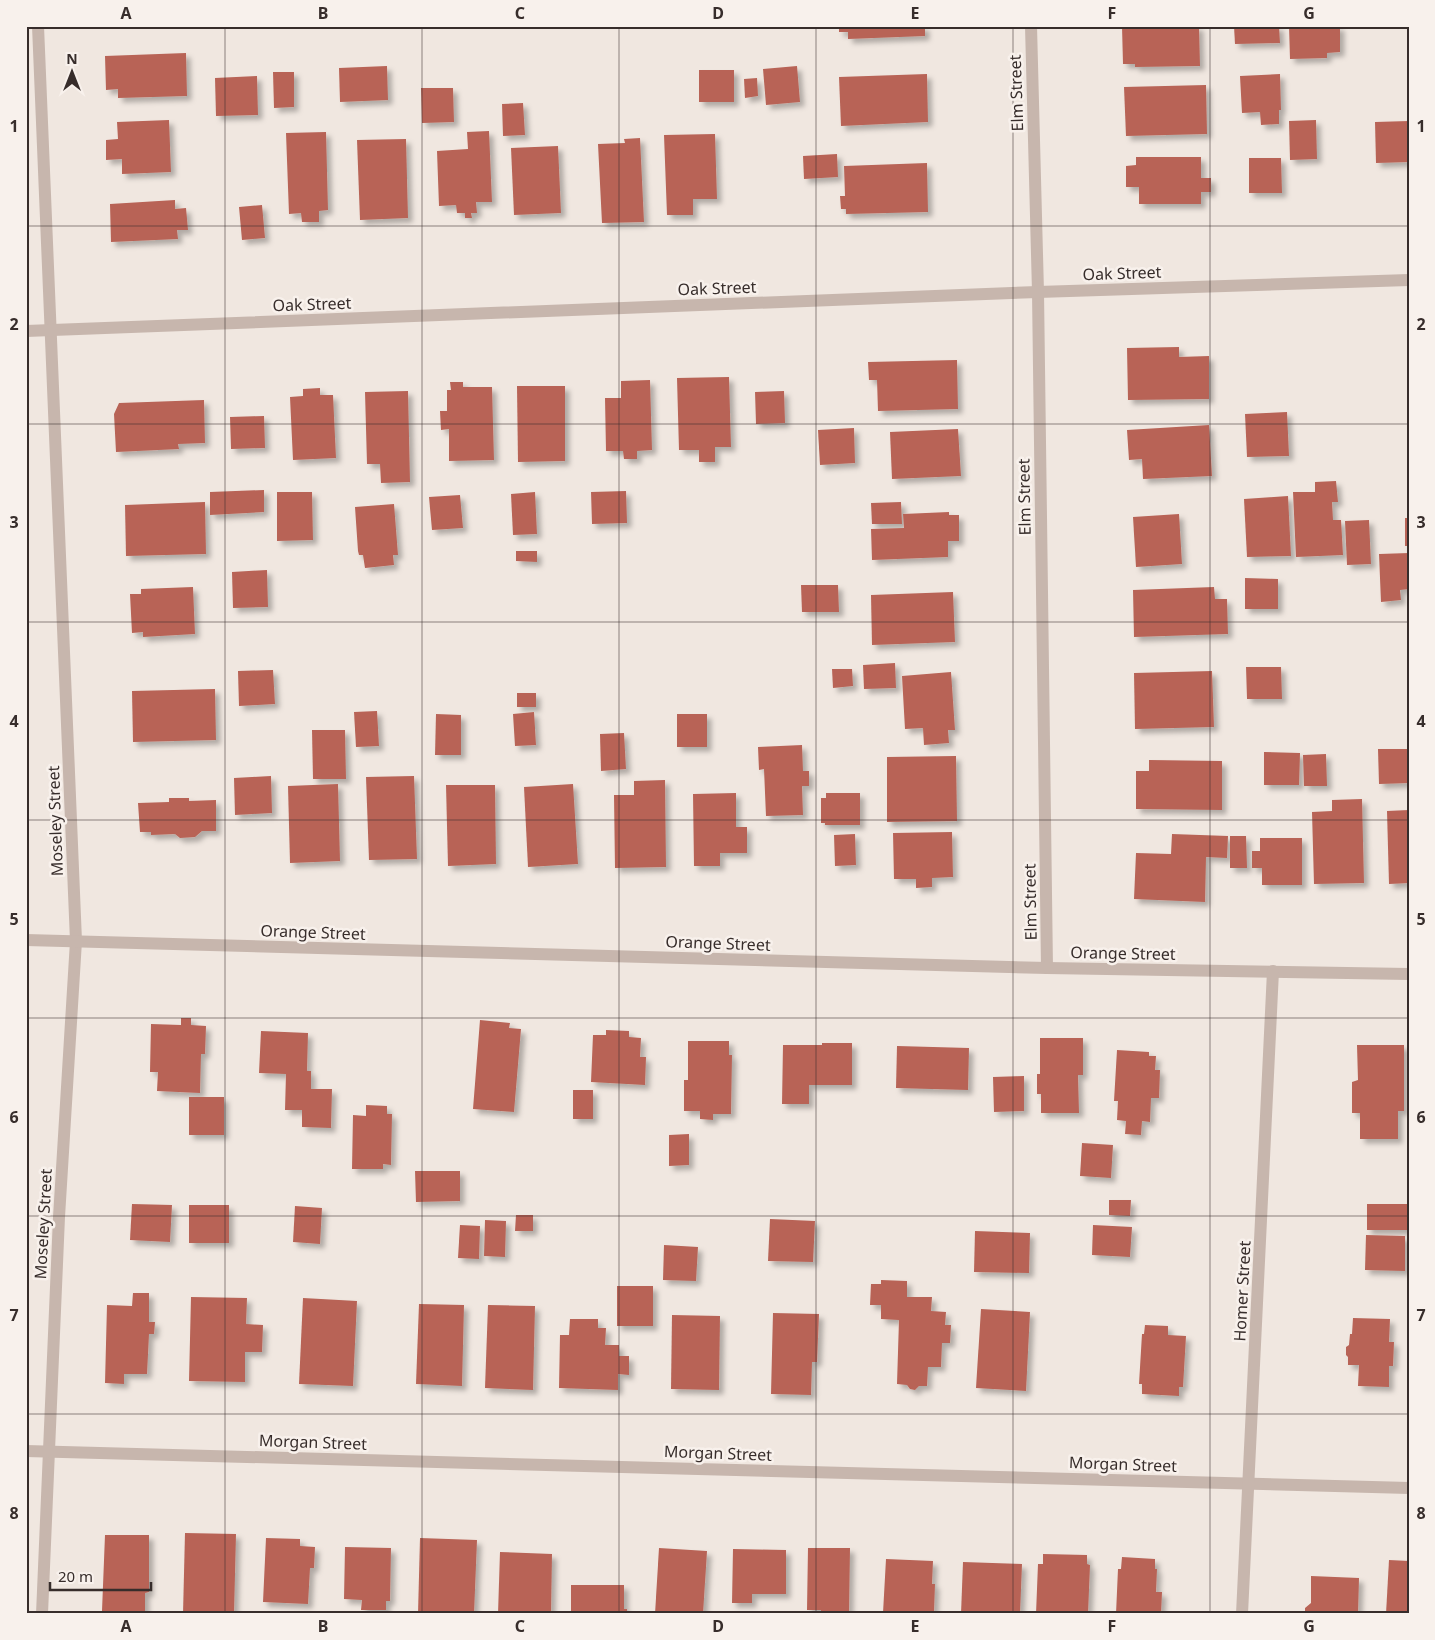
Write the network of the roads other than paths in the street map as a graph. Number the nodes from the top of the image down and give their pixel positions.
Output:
1 (38, 26) edge
2 (1031, 26) edge
3 (1409, 280) edge
4 (1038, 292) junction
5 (51, 330) junction
6 (26, 331) edge
7 (26, 940) edge
8 (76, 941) junction
9 (1047, 968) junction
10 (1274, 971) junction
11 (1409, 974) edge
12 (26, 1451) edge
13 (50, 1452) junction
14 (1249, 1484) junction
15 (1409, 1488) edge
16 (42, 1614) edge
17 (1242, 1614) edge

1 - 5 street, Moseley Street
2 - 4 street, Elm Street
3 - 4 street, Oak Street
4 - 5 street, Oak Street
4 - 9 street, Elm Street
5 - 6 street, Oak Street
5 - 8 street, Moseley Street
7 - 8 street, Orange Street
8 - 9 street, Orange Street
8 - 13 street, Moseley Street
9 - 10 street, Orange Street
10 - 11 street, Orange Street
10 - 14 street, Homer Street
12 - 13 street, Morgan Street
13 - 14 street, Morgan Street
13 - 16 street, Moseley Street
14 - 15 street, Morgan Street
14 - 17 street, Homer Street

